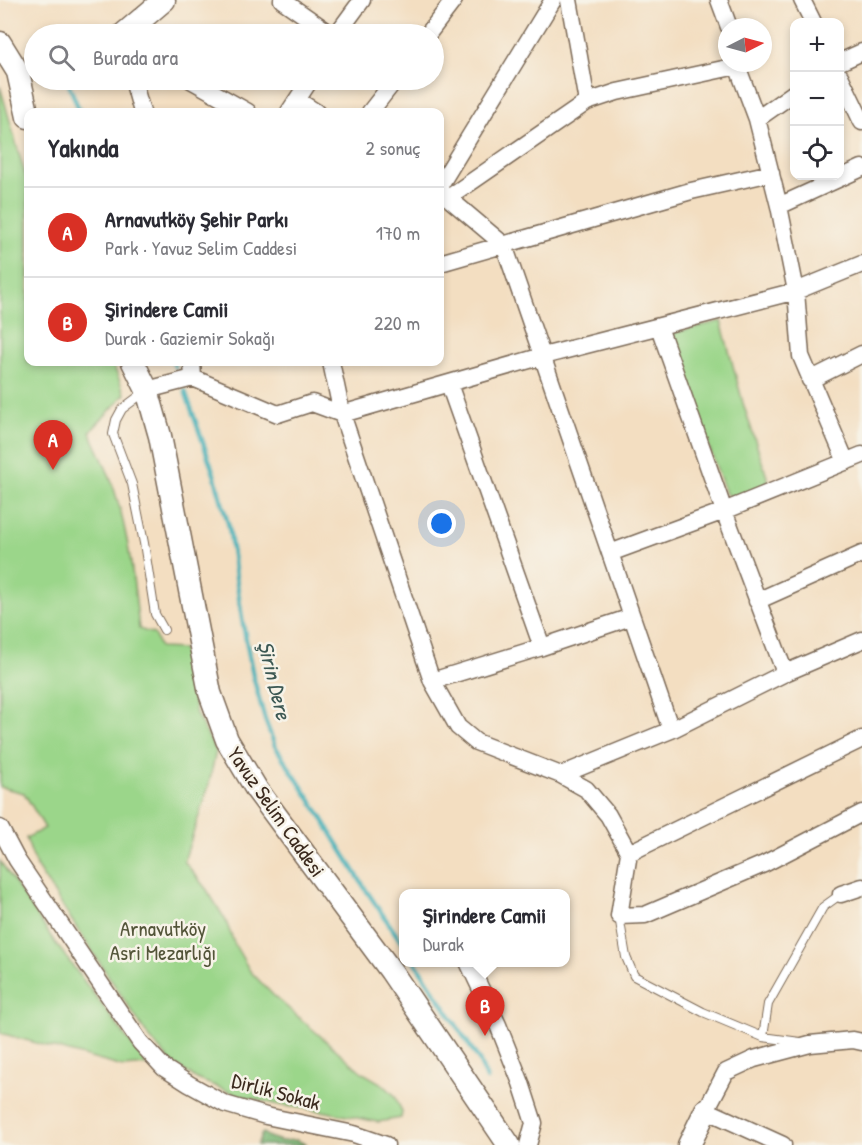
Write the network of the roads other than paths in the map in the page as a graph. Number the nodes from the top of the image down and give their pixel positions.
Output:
1 (164, 0) edge
2 (282, 0) edge
3 (362, 0) edge
4 (454, 0) edge
5 (553, 0) edge
6 (569, 0) edge
7 (719, 0) edge
8 (802, 0) edge
9 (726, 18) edge
10 (811, 18) edge
11 (136, 24) edge
12 (317, 24) edge
13 (344, 24) edge
14 (436, 24) edge
15 (0, 43) edge
16 (862, 52) edge
17 (844, 60) edge
18 (24, 67) edge
19 (718, 68) edge
20 (740, 72) edge
21 (844, 84) edge
22 (27, 90) edge
23 (135, 90) edge
24 (209, 90) edge
25 (303, 90) edge
26 (387, 90) edge
27 (790, 96) edge
28 (587, 102) junction
29 (293, 106) edge
30 (28, 108) edge
31 (141, 108) edge
32 (241, 108) edge
33 (373, 108) edge
34 (757, 119) junction
35 (862, 122) edge
36 (862, 168) edge
37 (771, 173) junction
38 (444, 188) edge
39 (444, 190) edge
40 (444, 193) edge
41 (779, 206) junction
42 (504, 244) junction
43 (444, 262) edge
44 (862, 264) edge
45 (796, 291) junction
46 (659, 327) junction
47 (862, 354) edge
48 (543, 356) junction
49 (135, 366) edge
50 (332, 366) edge
51 (193, 370) edge
52 (810, 380) junction
53 (449, 384) junction
54 (147, 390) junction
55 (342, 414) junction
56 (854, 459) edge
57 (724, 512) junction
58 (610, 553) junction
59 (862, 554) edge
60 (757, 601) junction
61 (631, 617) junction
62 (164, 630) dead end
63 (862, 640) edge
64 (542, 647) junction
65 (785, 674) junction
66 (432, 681) junction
67 (670, 730) junction
68 (862, 739) edge
69 (561, 775) junction
70 (862, 813) edge
71 (0, 828) edge
72 (629, 853) junction
73 (862, 887) edge
74 (841, 894) joint
75 (620, 916) junction
76 (470, 967) edge
77 (763, 1037) junction
78 (862, 1042) edge
79 (810, 1044) junction
80 (706, 1110) junction
81 (386, 1145) edge
82 (509, 1145) edge
83 (528, 1145) edge
84 (689, 1145) edge
85 (783, 1145) edge

1 - 11 main road
2 - 12 street
3 - 13 street
4 - 14 street
5 - 38 street
6 - 28 street
7 - 9 street
8 - 10 street
15 - 18 main road
16 - 17 street
19 - 28 street
20 - 34 street
21 - 35 street
22 - 30 main road
23 - 31 street
24 - 32 street
25 - 29 street
26 - 33 street
27 - 34 street
28 - 39 street
34 - 37 street
36 - 41 street
37 - 41 street
37 - 42 street
40 - 42 street
41 - 45 street
42 - 43 street
42 - 48 street
44 - 45 street
45 - 46 street
45 - 52 street
46 - 48 street
46 - 57 street
47 - 52 street
48 - 53 street
48 - 58 street
49 - 54 main road, Yavuz Selim Caddesi
50 - 55 street
51 - 54 street
51 - 55 street
52 - 56 street
53 - 55 street
53 - 64 street
54 - 62 lane
54 - 82 main road, Yavuz Selim Caddesi
55 - 66 street
56 - 57 street
57 - 58 street
57 - 60 street
58 - 61 street
59 - 60 street
60 - 65 street
61 - 64 street
61 - 67 street
63 - 65 street
64 - 66 street
65 - 67 street
66 - 69 street
67 - 69 street
68 - 72 street
69 - 72 street
70 - 75 street
71 - 81 street, Dirlik Sokak
72 - 75 street
73 - 74 street
74 - 77 lane
75 - 77 lane
76 - 83 street
77 - 79 lane
78 - 79 street
79 - 80 street
80 - 84 main road
80 - 85 street

